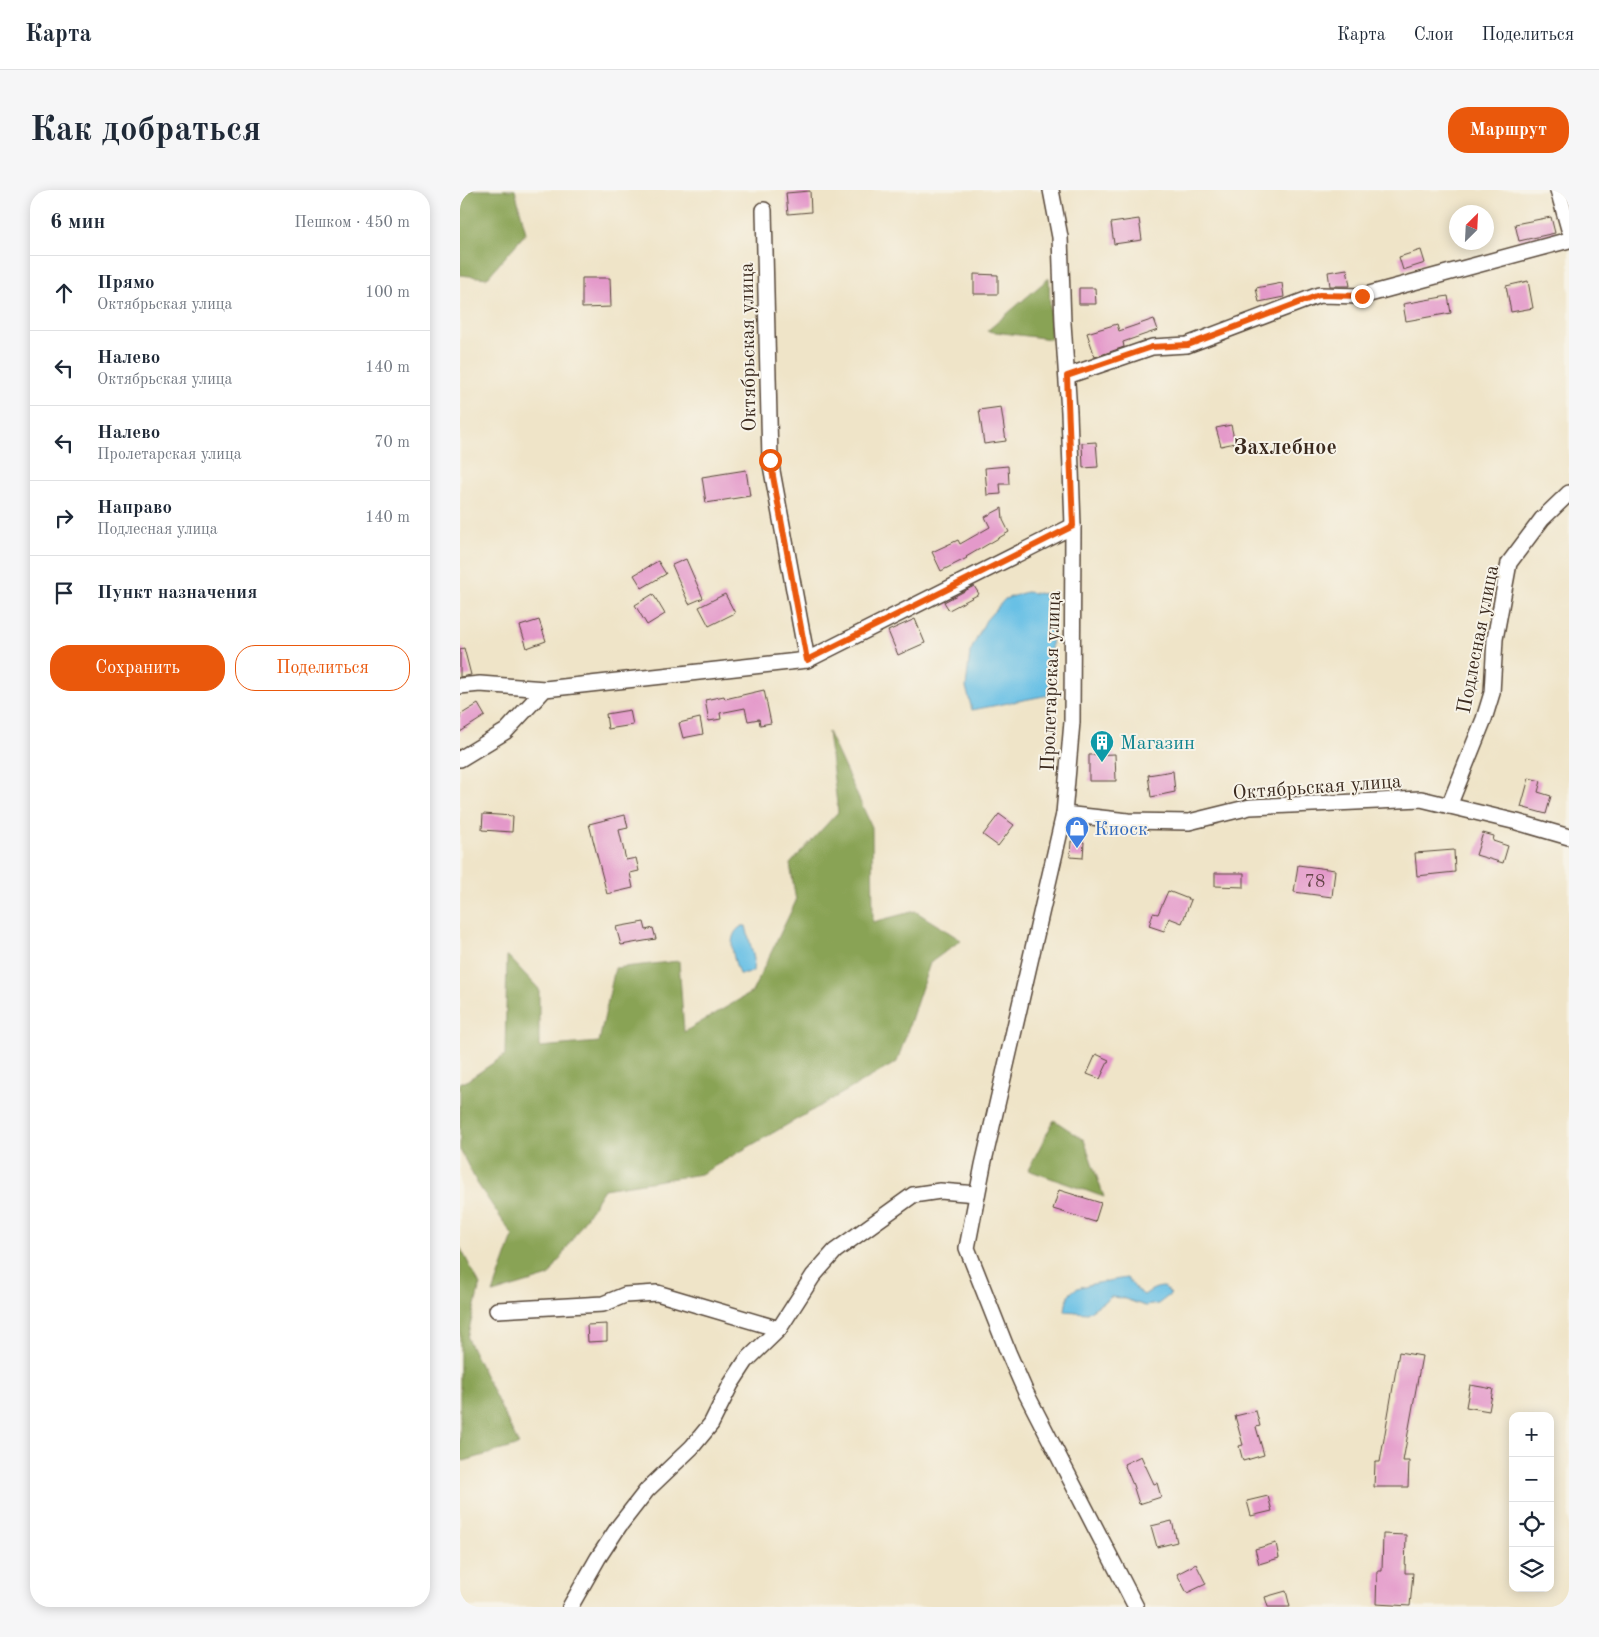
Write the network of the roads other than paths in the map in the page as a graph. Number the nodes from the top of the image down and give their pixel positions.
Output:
1 (1051, 190) edge
2 (1558, 190) edge
3 (764, 210) dead end
4 (1569, 229) edge
5 (1569, 240) edge
6 (1067, 376) junction
7 (1569, 493) edge
8 (1073, 526) junction
9 (807, 660) junction
10 (460, 686) edge
11 (545, 689) junction
12 (460, 759) edge
13 (1449, 806) junction
14 (1064, 814) junction
15 (1569, 837) edge
16 (977, 1194) junction
17 (497, 1310) dead end
18 (780, 1329) junction
19 (570, 1607) edge
20 (1136, 1607) edge

1 - 6 street, Пролетарская улица
2 - 4 street
3 - 9 street, Октябрьская улица
5 - 6 street
6 - 8 street, Пролетарская улица
7 - 13 street, Подлесная улица
8 - 9 street
8 - 14 street, Пролетарская улица
9 - 11 street
10 - 11 street
11 - 12 street
13 - 14 street, Октябрьская улица
13 - 15 street, Октябрьская улица
14 - 16 street, Пролетарская улица
16 - 18 street
16 - 20 street, Пролетарская улица
17 - 18 street
18 - 19 street

